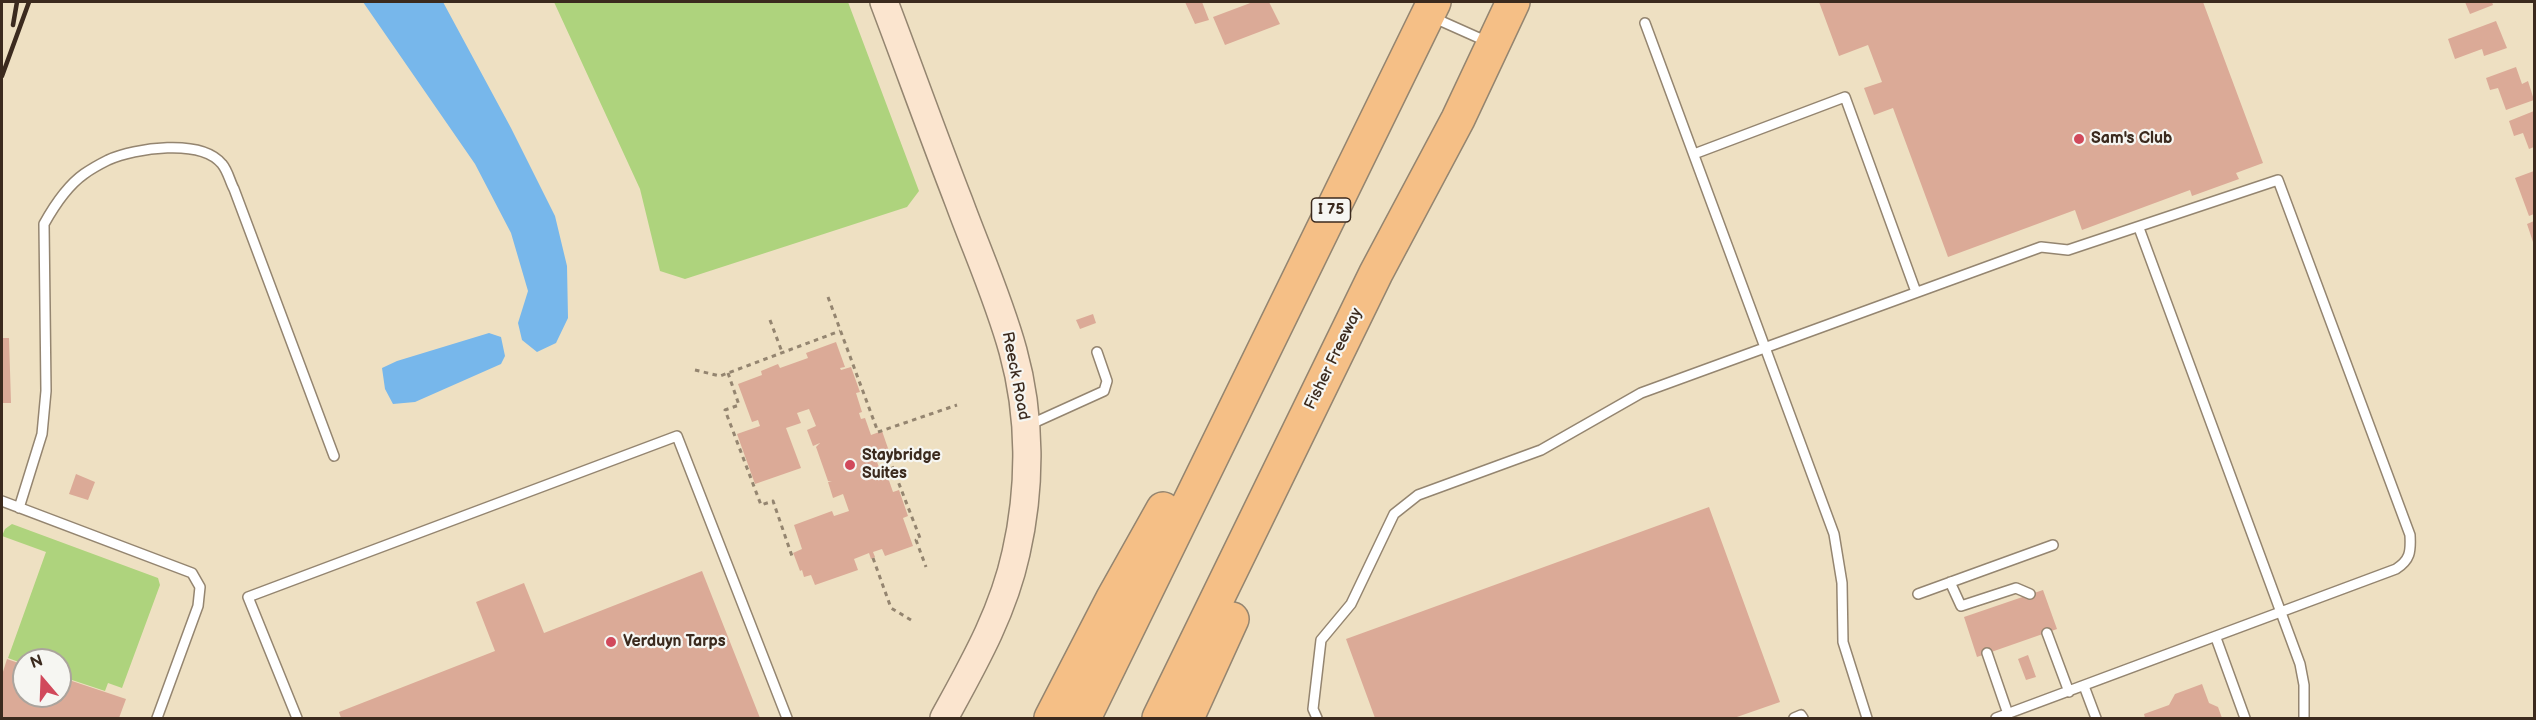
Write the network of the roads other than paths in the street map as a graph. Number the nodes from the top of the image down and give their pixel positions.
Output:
1 (884, 2) edge
2 (1513, 2) edge
3 (1431, 8) edge
4 (1645, 23) dead end
5 (1494, 44) junction
6 (1694, 154) junction
7 (2139, 228) junction
8 (1916, 292) junction
9 (1766, 349) junction
10 (1096, 352) dead end
11 (1230, 419) junction
12 (1026, 427) junction
13 (1288, 455) junction
14 (334, 456) dead end
15 (2, 501) edge
16 (19, 508) junction
17 (2053, 545) dead end
18 (1950, 582) junction
19 (1918, 594) dead end
20 (2030, 594) dead end
21 (1968, 604) junction
22 (2282, 613) junction
23 (1973, 614) dead end
24 (2047, 633) dead end
25 (2216, 638) junction
26 (1987, 653) dead end
27 (2084, 686) junction
28 (2069, 692) junction
29 (2008, 714) junction
30 (157, 718) edge
31 (297, 718) edge
32 (787, 718) edge
33 (944, 718) edge
34 (1051, 718) edge
35 (1084, 718) edge
36 (1159, 718) edge
37 (1187, 718) edge
38 (1317, 718) edge
39 (1794, 718) edge
40 (1803, 718) edge
41 (1867, 718) edge
42 (1996, 718) edge
43 (2096, 718) edge
44 (2245, 718) edge
45 (2304, 718) edge

1 - 12 street, Reeck Road
2 - 5 highway, Fisher Freeway
3 - 5 lane
3 - 11 highway, I 75
4 - 6 lane
5 - 13 highway, Fisher Freeway
6 - 8 lane
6 - 9 lane
7 - 8 lane
7 - 22 lane
7 - 22 lane
8 - 9 lane
9 - 38 lane
9 - 41 lane
10 - 12 lane
11 - 34 highway
11 - 35 highway, I 75
12 - 33 street, Reeck Road
13 - 36 highway, Fisher Freeway
13 - 37 highway
14 - 16 lane
15 - 16 lane
16 - 30 lane
17 - 18 lane
18 - 19 lane
18 - 21 lane
20 - 21 lane
21 - 23 lane
22 - 25 lane
22 - 45 lane
24 - 28 lane
25 - 27 lane
25 - 44 lane
26 - 29 lane
27 - 28 lane
27 - 43 lane
28 - 29 lane
29 - 42 lane
31 - 32 lane
39 - 40 lane

